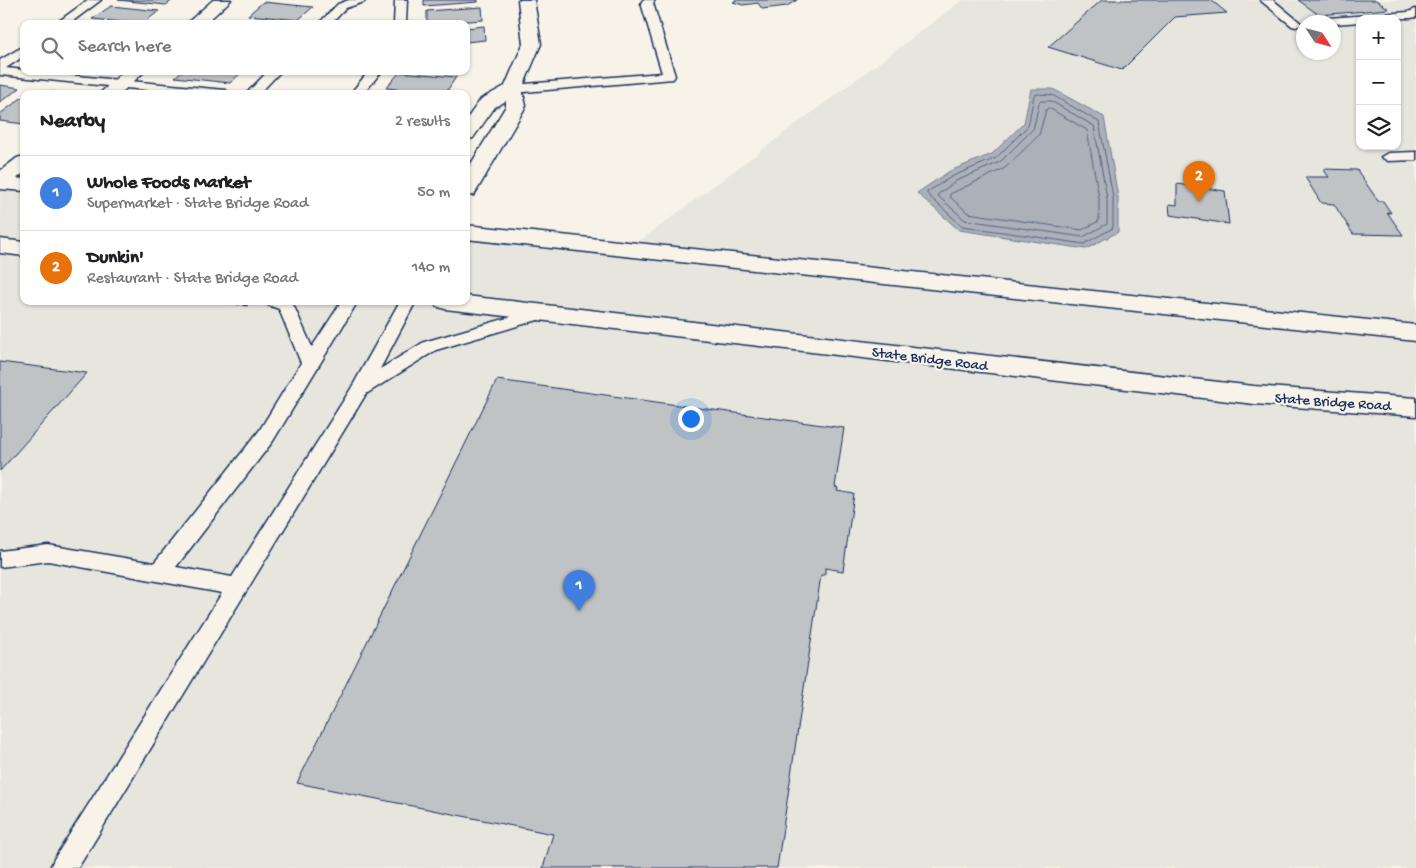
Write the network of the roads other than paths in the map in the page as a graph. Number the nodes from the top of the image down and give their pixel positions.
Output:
1 (95, 0) edge
2 (223, 0) edge
3 (360, 0) edge
4 (401, 0) edge
5 (526, 0) edge
6 (649, 0) edge
7 (1266, 0) edge
8 (1416, 12) edge
9 (1401, 15) edge
10 (1356, 19) edge
11 (67, 20) edge
12 (199, 20) edge
13 (328, 20) edge
14 (400, 20) edge
15 (1341, 20) edge
16 (1296, 24) dead end
17 (20, 53) edge
18 (0, 66) edge
19 (0, 71) edge
20 (20, 74) edge
21 (27, 75) edge
22 (131, 75) edge
23 (271, 75) edge
24 (373, 75) edge
25 (114, 88) edge
26 (513, 89) junction
27 (151, 90) edge
28 (256, 90) edge
29 (359, 90) edge
30 (470, 128) edge
31 (1416, 156) edge
32 (1388, 157) dead end
33 (20, 165) edge
34 (0, 182) edge
35 (470, 183) edge
36 (20, 184) edge
37 (470, 232) edge
38 (0, 246) edge
39 (20, 248) edge
40 (470, 304) edge
41 (284, 305) edge
42 (347, 305) edge
43 (406, 305) edge
44 (542, 313) junction
45 (1416, 333) edge
46 (310, 363) junction
47 (360, 390) junction
48 (1416, 407) edge
49 (0, 559) edge
50 (159, 573) junction
51 (238, 587) junction
52 (63, 868) edge

1 - 11 lane
2 - 12 main road
3 - 13 lane
4 - 14 lane
5 - 26 main road
6 - 26 lane
7 - 16 lane
8 - 9 lane
10 - 15 lane
17 - 18 lane
19 - 20 lane
21 - 25 lane
22 - 25 main road
23 - 28 lane
24 - 29 lane
25 - 27 lane
26 - 30 main road
26 - 35 main road
31 - 32 lane
33 - 34 main road
34 - 36 main road
37 - 45 main road
38 - 39 main road
40 - 44 main road, State Bridge Road
41 - 46 lane
42 - 46 lane
43 - 47 lane
44 - 47 lane
44 - 48 main road, State Bridge Road
46 - 50 lane
47 - 51 lane
49 - 50 lane
50 - 51 lane
51 - 52 lane

